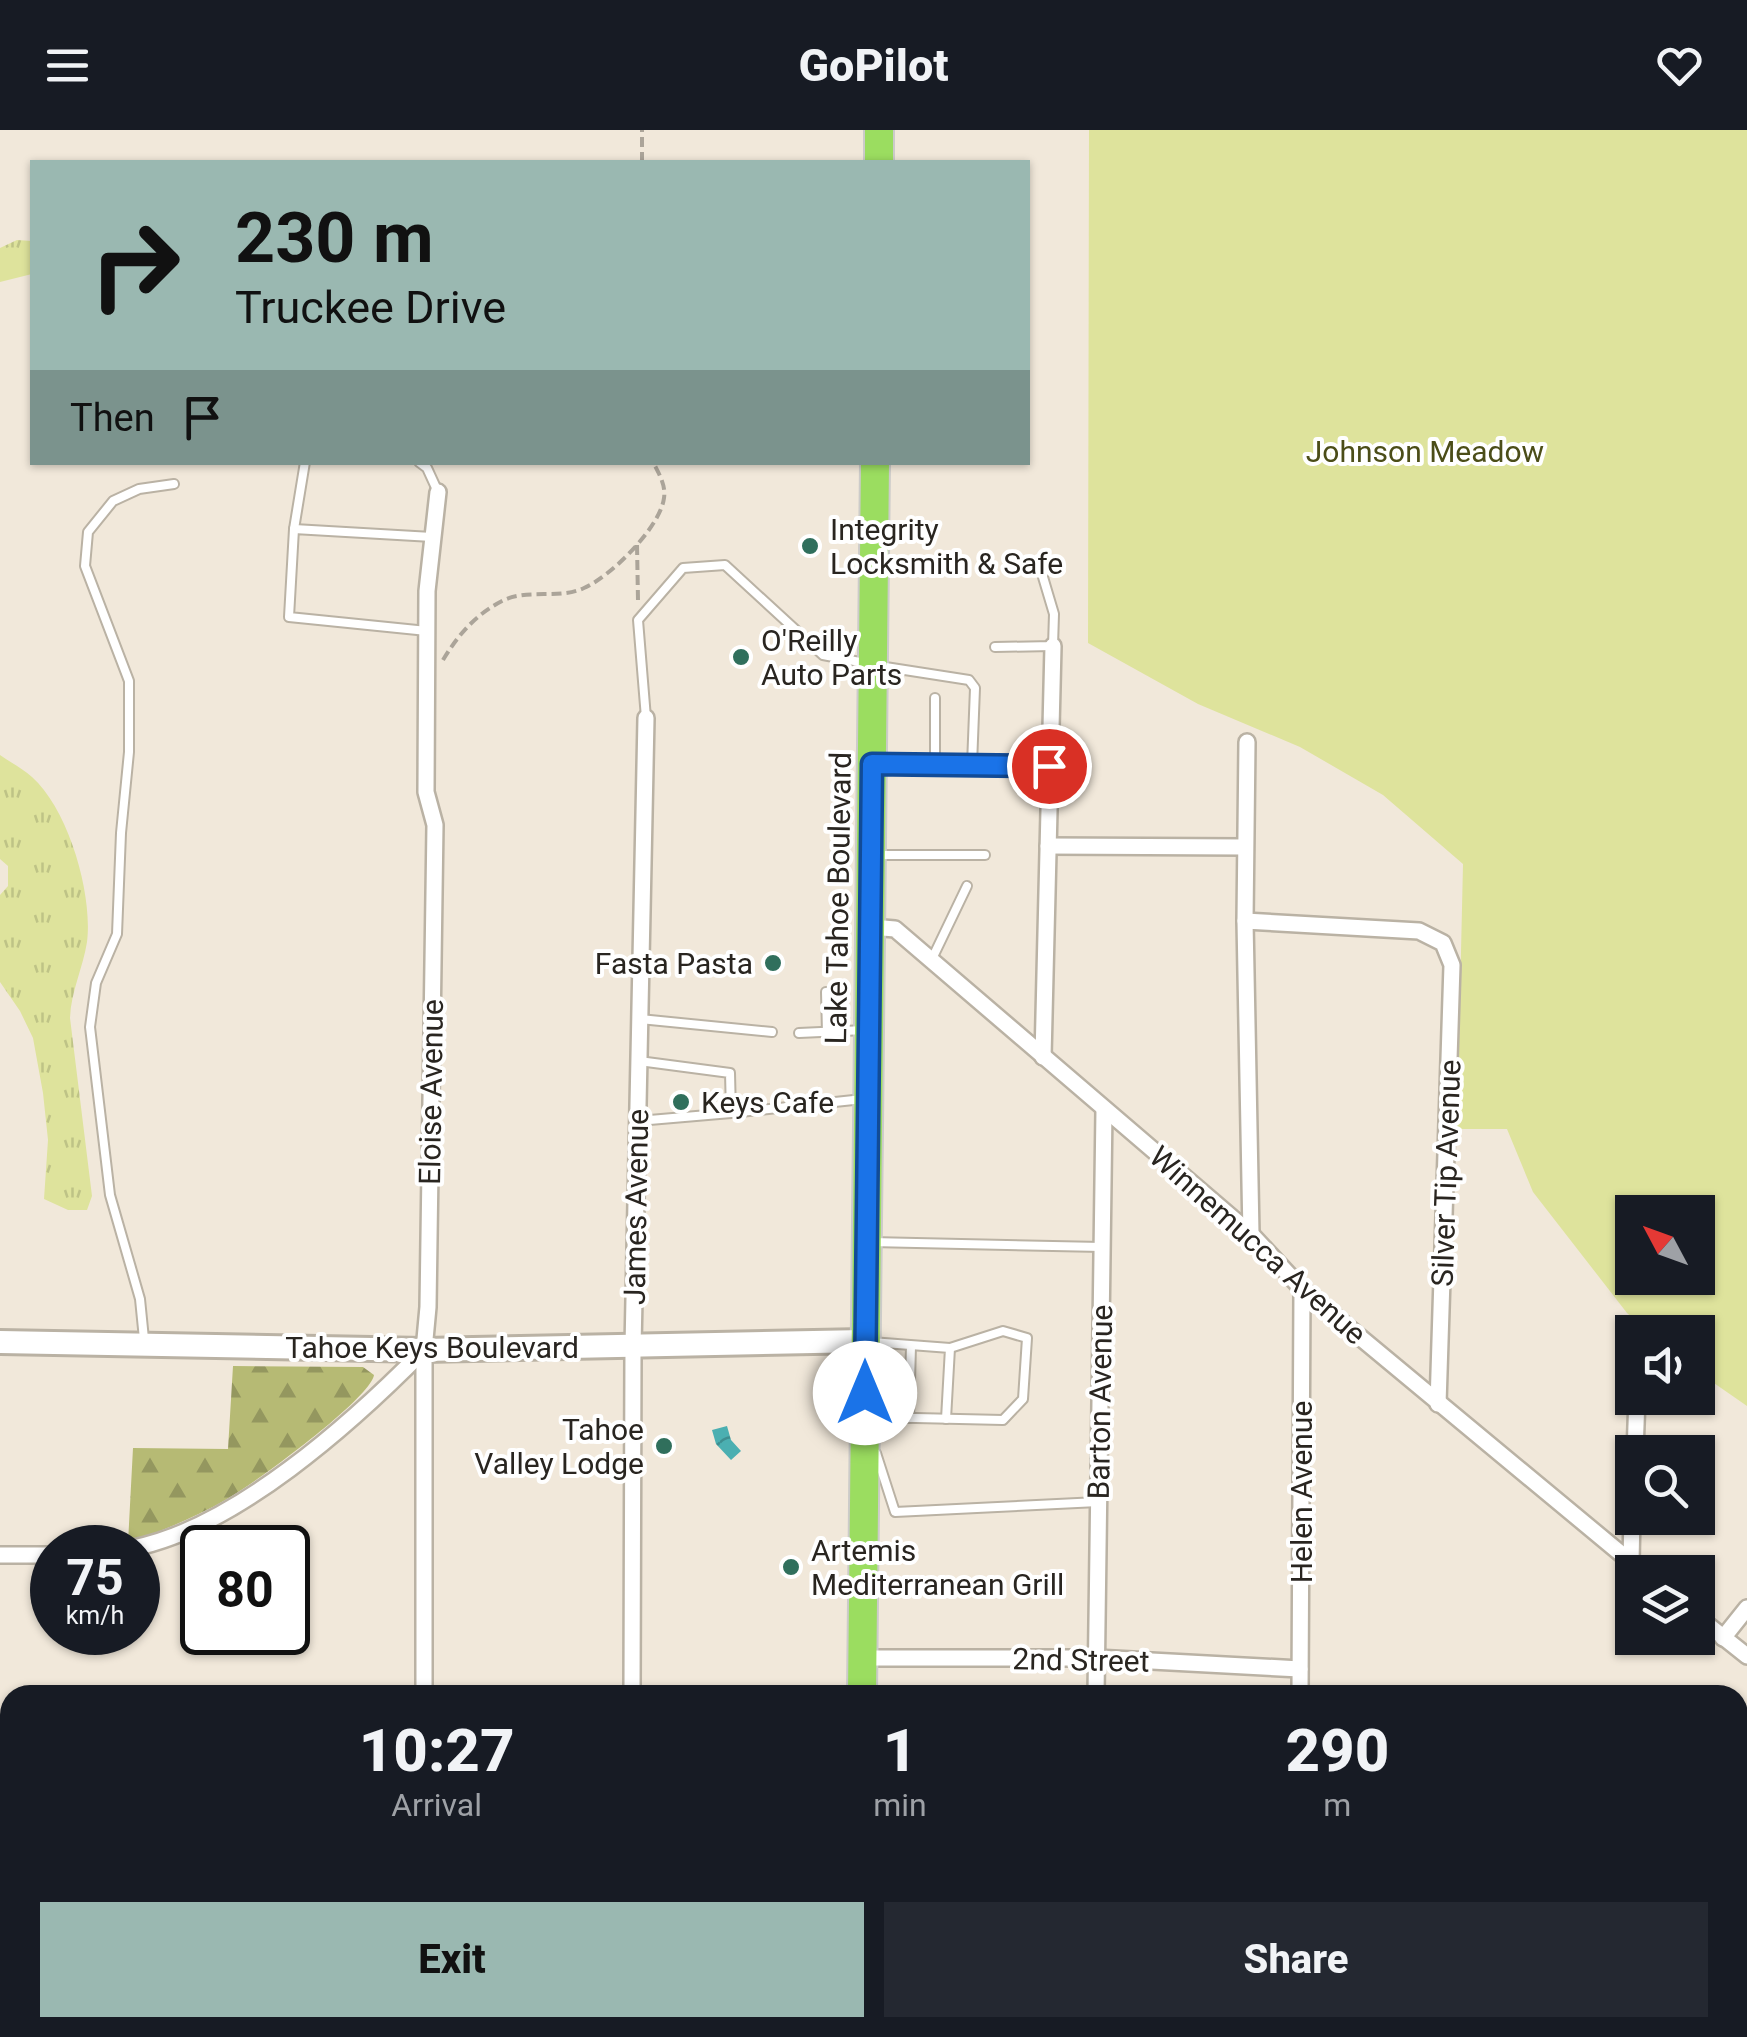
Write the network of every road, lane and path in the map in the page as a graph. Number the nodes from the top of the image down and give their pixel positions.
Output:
1 (642, 130) edge
2 (880, 130) edge
3 (642, 160) edge
4 (879, 160) edge
5 (305, 465) edge
6 (423, 465) edge
7 (655, 465) edge
8 (875, 465) edge
9 (174, 484) dead end
10 (438, 492) joint
11 (294, 529) junction
12 (434, 537) junction
13 (637, 543) junction
14 (1040, 567) dead end
15 (638, 620) junction
16 (427, 630) junction
17 (1053, 646) junction
18 (995, 647) dead end
19 (872, 664) junction
20 (426, 692) junction
21 (934, 698) dead end
22 (646, 718) joint
23 (1246, 742) dead end
24 (872, 764) junction
25 (935, 764) junction
26 (972, 765) junction
27 (1049, 766) junction
28 (1048, 846) junction
29 (1245, 847) junction
30 (871, 855) junction
31 (986, 855) dead end
32 (967, 886) dead end
33 (1245, 920) junction
34 (871, 927) junction
35 (932, 961) junction
36 (826, 992) dead end
37 (640, 1019) junction
38 (869, 1030) junction
39 (772, 1032) dead end
40 (799, 1033) dead end
41 (827, 1033) junction
42 (1043, 1057) junction
43 (639, 1061) junction
44 (868, 1098) junction
45 (1104, 1109) junction
46 (731, 1112) junction
47 (638, 1121) junction
48 (1251, 1234) junction
49 (866, 1242) junction
50 (1102, 1247) junction
51 (1302, 1289) junction
52 (865, 1341) junction
53 (0, 1342) edge
54 (144, 1345) junction
55 (633, 1346) junction
56 (911, 1346) junction
57 (950, 1348) junction
58 (424, 1350) junction
59 (1438, 1404) junction
60 (865, 1418) junction
61 (909, 1418) junction
62 (946, 1419) junction
63 (1098, 1502) junction
64 (160, 1539) edge
65 (30, 1554) edge
66 (0, 1555) edge
67 (1620, 1555) edge
68 (1747, 1608) edge
69 (1715, 1631) edge
70 (1723, 1638) junction
71 (1747, 1656) edge
72 (862, 1658) junction
73 (1096, 1658) junction
74 (1300, 1670) junction
75 (424, 1685) edge
76 (632, 1685) edge
77 (862, 1685) edge
78 (1096, 1685) edge
79 (1300, 1685) edge

1 - 3 path
2 - 4 highway
5 - 11 lane
6 - 10 lane
7 - 13 path
8 - 19 highway, Lake Tahoe Boulevard
9 - 54 lane
10 - 12 street, Eloise Avenue
11 - 12 lane
11 - 16 lane
12 - 16 street, Eloise Avenue
13 - 15 path
13 - 20 path
14 - 17 lane
15 - 19 lane
15 - 22 lane
16 - 20 street, Eloise Avenue
17 - 18 lane
17 - 27 street
19 - 24 highway, Lake Tahoe Boulevard
19 - 26 lane
20 - 58 street, Eloise Avenue
21 - 25 lane
22 - 37 street, James Avenue
23 - 29 street
24 - 25 street
24 - 30 highway, Lake Tahoe Boulevard
25 - 26 street
26 - 27 street
27 - 28 street
28 - 29 street
28 - 42 street
29 - 33 street
30 - 31 lane
30 - 34 highway, Lake Tahoe Boulevard
32 - 35 lane
33 - 48 street
33 - 59 street, Silver Tip Avenue
34 - 35 street, Winnemucca Avenue
34 - 38 highway, Lake Tahoe Boulevard
35 - 42 street, Winnemucca Avenue
36 - 41 lane
37 - 39 lane
37 - 43 street, James Avenue
38 - 41 lane
38 - 44 highway, Lake Tahoe Boulevard
40 - 41 lane
42 - 45 street, Winnemucca Avenue
43 - 46 lane
43 - 47 street, James Avenue
44 - 46 lane
44 - 49 highway, Lake Tahoe Boulevard
45 - 48 street, Winnemucca Avenue
45 - 50 street, Barton Avenue
46 - 47 lane
47 - 55 street, James Avenue
48 - 51 street, Winnemucca Avenue
49 - 50 lane
49 - 52 highway, Lake Tahoe Boulevard
50 - 63 street, Barton Avenue
51 - 59 street, Winnemucca Avenue
51 - 74 street, Helen Avenue
52 - 55 street, Tahoe Keys Boulevard
52 - 56 lane
52 - 60 highway, Lake Tahoe Boulevard
53 - 54 street, Tahoe Keys Boulevard
54 - 58 street, Tahoe Keys Boulevard
55 - 58 street, Tahoe Keys Boulevard
55 - 76 street, James Avenue
56 - 57 lane
56 - 61 lane
57 - 62 lane
57 - 62 lane
58 - 64 street
58 - 75 street, Eloise Avenue
59 - 67 street, Winnemucca Avenue
60 - 61 lane
60 - 63 lane
60 - 72 highway, Lake Tahoe Boulevard
61 - 62 lane
63 - 73 street, Barton Avenue
65 - 66 street
68 - 70 street
69 - 70 street
70 - 71 street
72 - 73 street, 2nd Street
72 - 77 highway, Lake Tahoe Boulevard
73 - 74 street, 2nd Street
73 - 78 street, Barton Avenue
74 - 79 street, Helen Avenue

